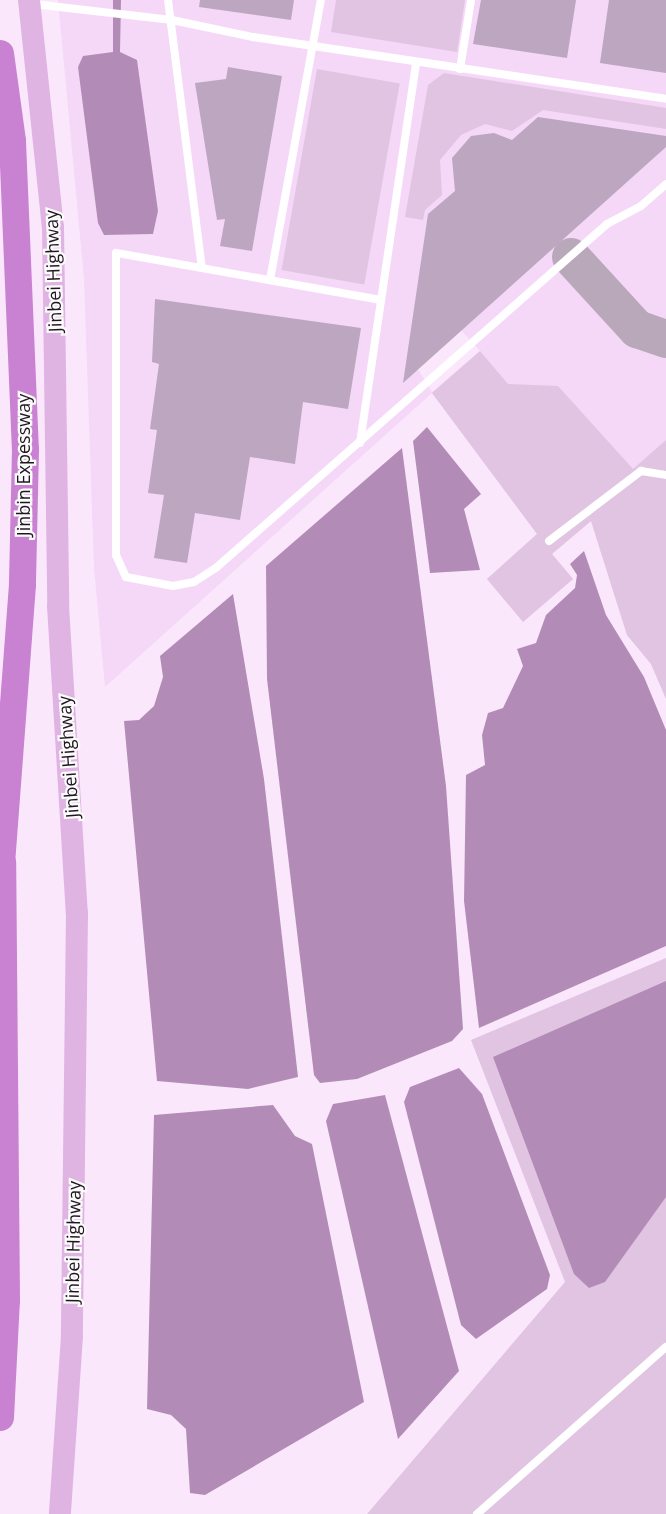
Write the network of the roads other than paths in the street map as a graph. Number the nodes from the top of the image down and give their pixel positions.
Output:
1 (168, 0) edge
2 (321, 0) edge
3 (471, 0) edge
4 (27, 1) edge
5 (172, 20) junction
6 (313, 46) junction
7 (0, 53) edge
8 (416, 63) junction
9 (460, 69) junction
10 (666, 99) edge
11 (666, 184) edge
12 (202, 268) junction
13 (270, 280) junction
14 (381, 300) junction
15 (360, 443) junction
16 (666, 475) edge
17 (549, 541) dead end
18 (1, 870) edge
19 (666, 1347) edge
20 (0, 1417) edge
21 (52, 1514) edge
22 (60, 1514) edge
23 (477, 1514) edge

1 - 5 lane
2 - 6 lane
3 - 9 lane
4 - 5 lane
4 - 21 main road, Jinbei Highway
4 - 22 main road, Jinbei Highway
5 - 6 lane
5 - 12 lane
6 - 8 lane
6 - 13 lane
7 - 18 highway, Jinbin Expessway
8 - 9 lane
8 - 14 lane
9 - 10 lane
11 - 15 lane
12 - 13 lane
12 - 15 lane
13 - 14 lane
14 - 15 lane
16 - 17 lane
18 - 20 highway, Jinbin Expessway
19 - 23 lane

